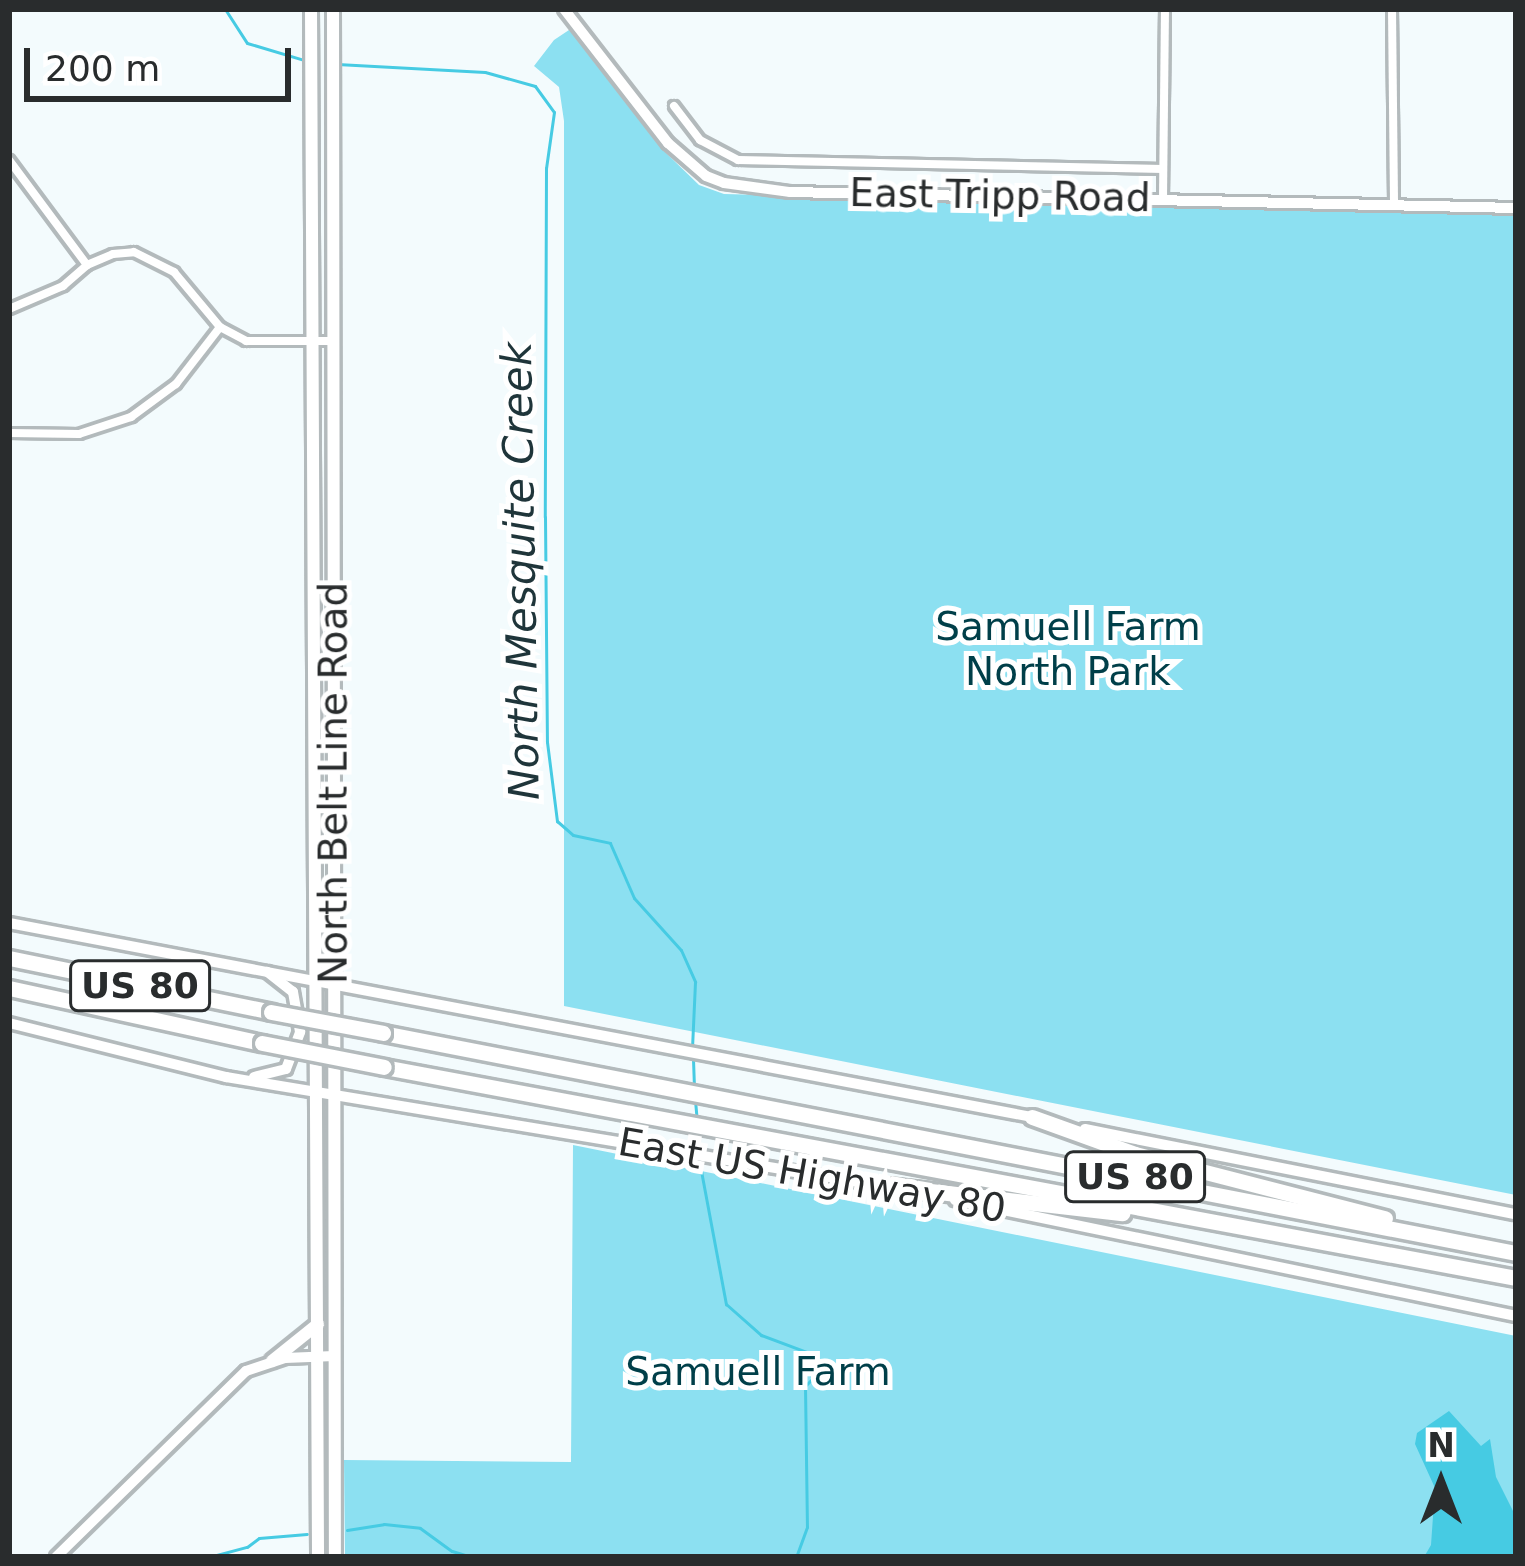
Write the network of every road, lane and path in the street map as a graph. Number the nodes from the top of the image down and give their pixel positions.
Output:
1 (311, 9) edge
2 (333, 9) edge
3 (1165, 9) edge
4 (1392, 9) edge
5 (569, 10) edge
6 (674, 106) dead end
7 (10, 166) edge
8 (1163, 169) junction
9 (1163, 199) junction
10 (1394, 205) junction
11 (1516, 208) edge
12 (87, 265) junction
13 (9, 309) edge
14 (220, 327) junction
15 (331, 340) junction
16 (313, 342) junction
17 (9, 433) edge
18 (335, 509) junction
19 (316, 515) junction
20 (334, 526) junction
21 (315, 658) junction
22 (334, 658) junction
23 (9, 922) edge
24 (9, 958) edge
25 (260, 968) junction
26 (316, 978) junction
27 (334, 980) junction
28 (9, 988) edge
29 (9, 1023) edge
30 (226, 1077) junction
31 (317, 1094) junction
32 (334, 1097) junction
33 (1032, 1117) junction
34 (887, 1186) junction
35 (1516, 1214) edge
36 (318, 1234) junction
37 (334, 1235) junction
38 (1344, 1245) junction
39 (1516, 1251) edge
40 (1516, 1279) edge
41 (1516, 1316) edge
42 (318, 1324) junction
43 (334, 1357) junction
44 (319, 1358) junction
45 (272, 1361) junction
46 (56, 1557) edge
47 (318, 1557) edge
48 (335, 1557) edge

1 - 16 main road, North Belt Line Road
2 - 15 main road, North Belt Line Road
3 - 8 street
4 - 10 street
5 - 9 main road, East Tripp Road
6 - 8 street
7 - 12 street
8 - 9 street
9 - 10 main road, East Tripp Road
10 - 11 main road, East Tripp Road
12 - 13 street
12 - 14 street
14 - 16 street
14 - 17 street
15 - 16 street
15 - 18 main road, North Belt Line Road
16 - 19 main road, North Belt Line Road
18 - 19 main road
18 - 20 main road, North Belt Line Road
19 - 20 main road
19 - 21 main road, North Belt Line Road
20 - 22 main road, North Belt Line Road
21 - 22 main road
21 - 26 main road, North Belt Line Road
22 - 27 main road, North Belt Line Road
23 - 25 main road
24 - 39 highway, US 80, bridge
25 - 26 main road
25 - 30 main road
26 - 27 main road
26 - 31 main road, North Belt Line Road
27 - 32 main road, North Belt Line Road
27 - 33 main road
28 - 38 highway, US 80, bridge
29 - 30 main road, East US Highway 80
30 - 31 main road, East US Highway 80
31 - 32 main road, East US Highway 80
31 - 36 main road, North Belt Line Road
32 - 34 main road, East US Highway 80
32 - 37 main road, North Belt Line Road
33 - 35 main road
33 - 39 highway
34 - 38 highway
34 - 41 main road, East US Highway 80
36 - 37 main road
36 - 42 main road, North Belt Line Road
37 - 43 main road, North Belt Line Road
38 - 40 highway, US 80
42 - 44 main road, North Belt Line Road
42 - 45 main road
43 - 44 main road
43 - 48 main road, North Belt Line Road
44 - 45 main road
44 - 47 main road, North Belt Line Road
45 - 46 main road

